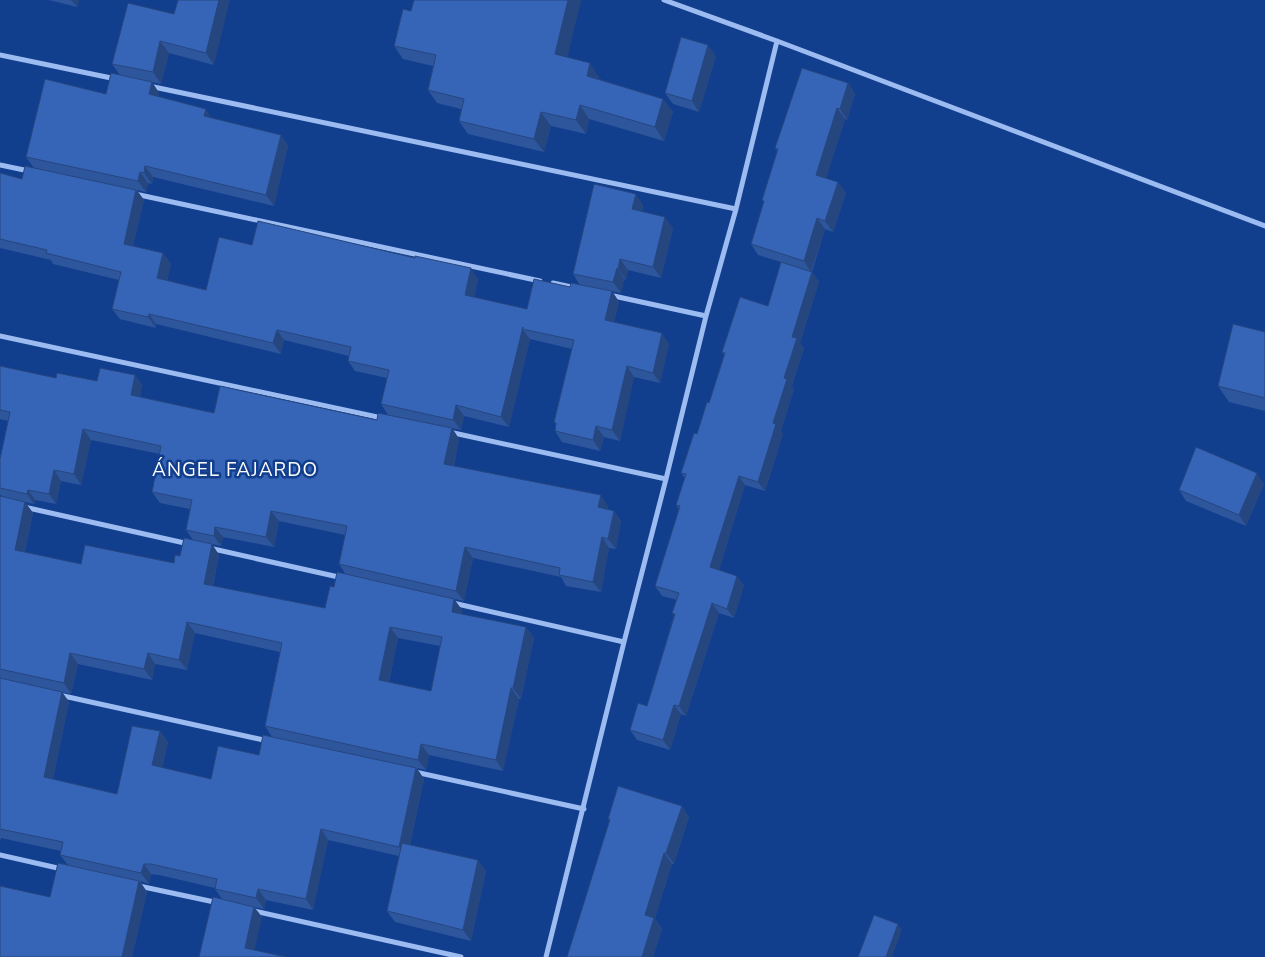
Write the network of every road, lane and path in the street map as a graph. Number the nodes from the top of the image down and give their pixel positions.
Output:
1 (664, 0) edge
2 (777, 41) junction
3 (0, 55) edge
4 (126, 81) edge
5 (145, 85) edge
6 (0, 165) edge
7 (39, 173) edge
8 (126, 192) edge
9 (736, 208) junction
10 (1265, 226) edge
11 (580, 289) edge
12 (600, 294) edge
13 (706, 316) junction
14 (0, 336) edge
15 (386, 419) edge
16 (444, 431) edge
17 (666, 479) junction
18 (20, 506) edge
19 (195, 545) edge
20 (205, 547) edge
21 (351, 580) edge
22 (448, 602) edge
23 (624, 642) junction
24 (49, 693) edge
25 (272, 742) edge
26 (408, 771) edge
27 (584, 809) junction
28 (0, 855) edge
29 (67, 870) edge
30 (134, 885) edge
31 (221, 904) edge
32 (250, 910) edge
33 (461, 957) edge
34 (546, 957) edge

1 - 2 street
2 - 9 street
2 - 10 street
3 - 4 street
5 - 9 street
6 - 7 street
8 - 11 street
9 - 13 street
12 - 13 street
13 - 17 street
14 - 15 street
16 - 17 street
17 - 23 street
18 - 19 street
20 - 21 street
22 - 23 street
23 - 27 street
24 - 25 street
26 - 27 street
27 - 34 street
28 - 29 street
30 - 31 street
32 - 33 street

